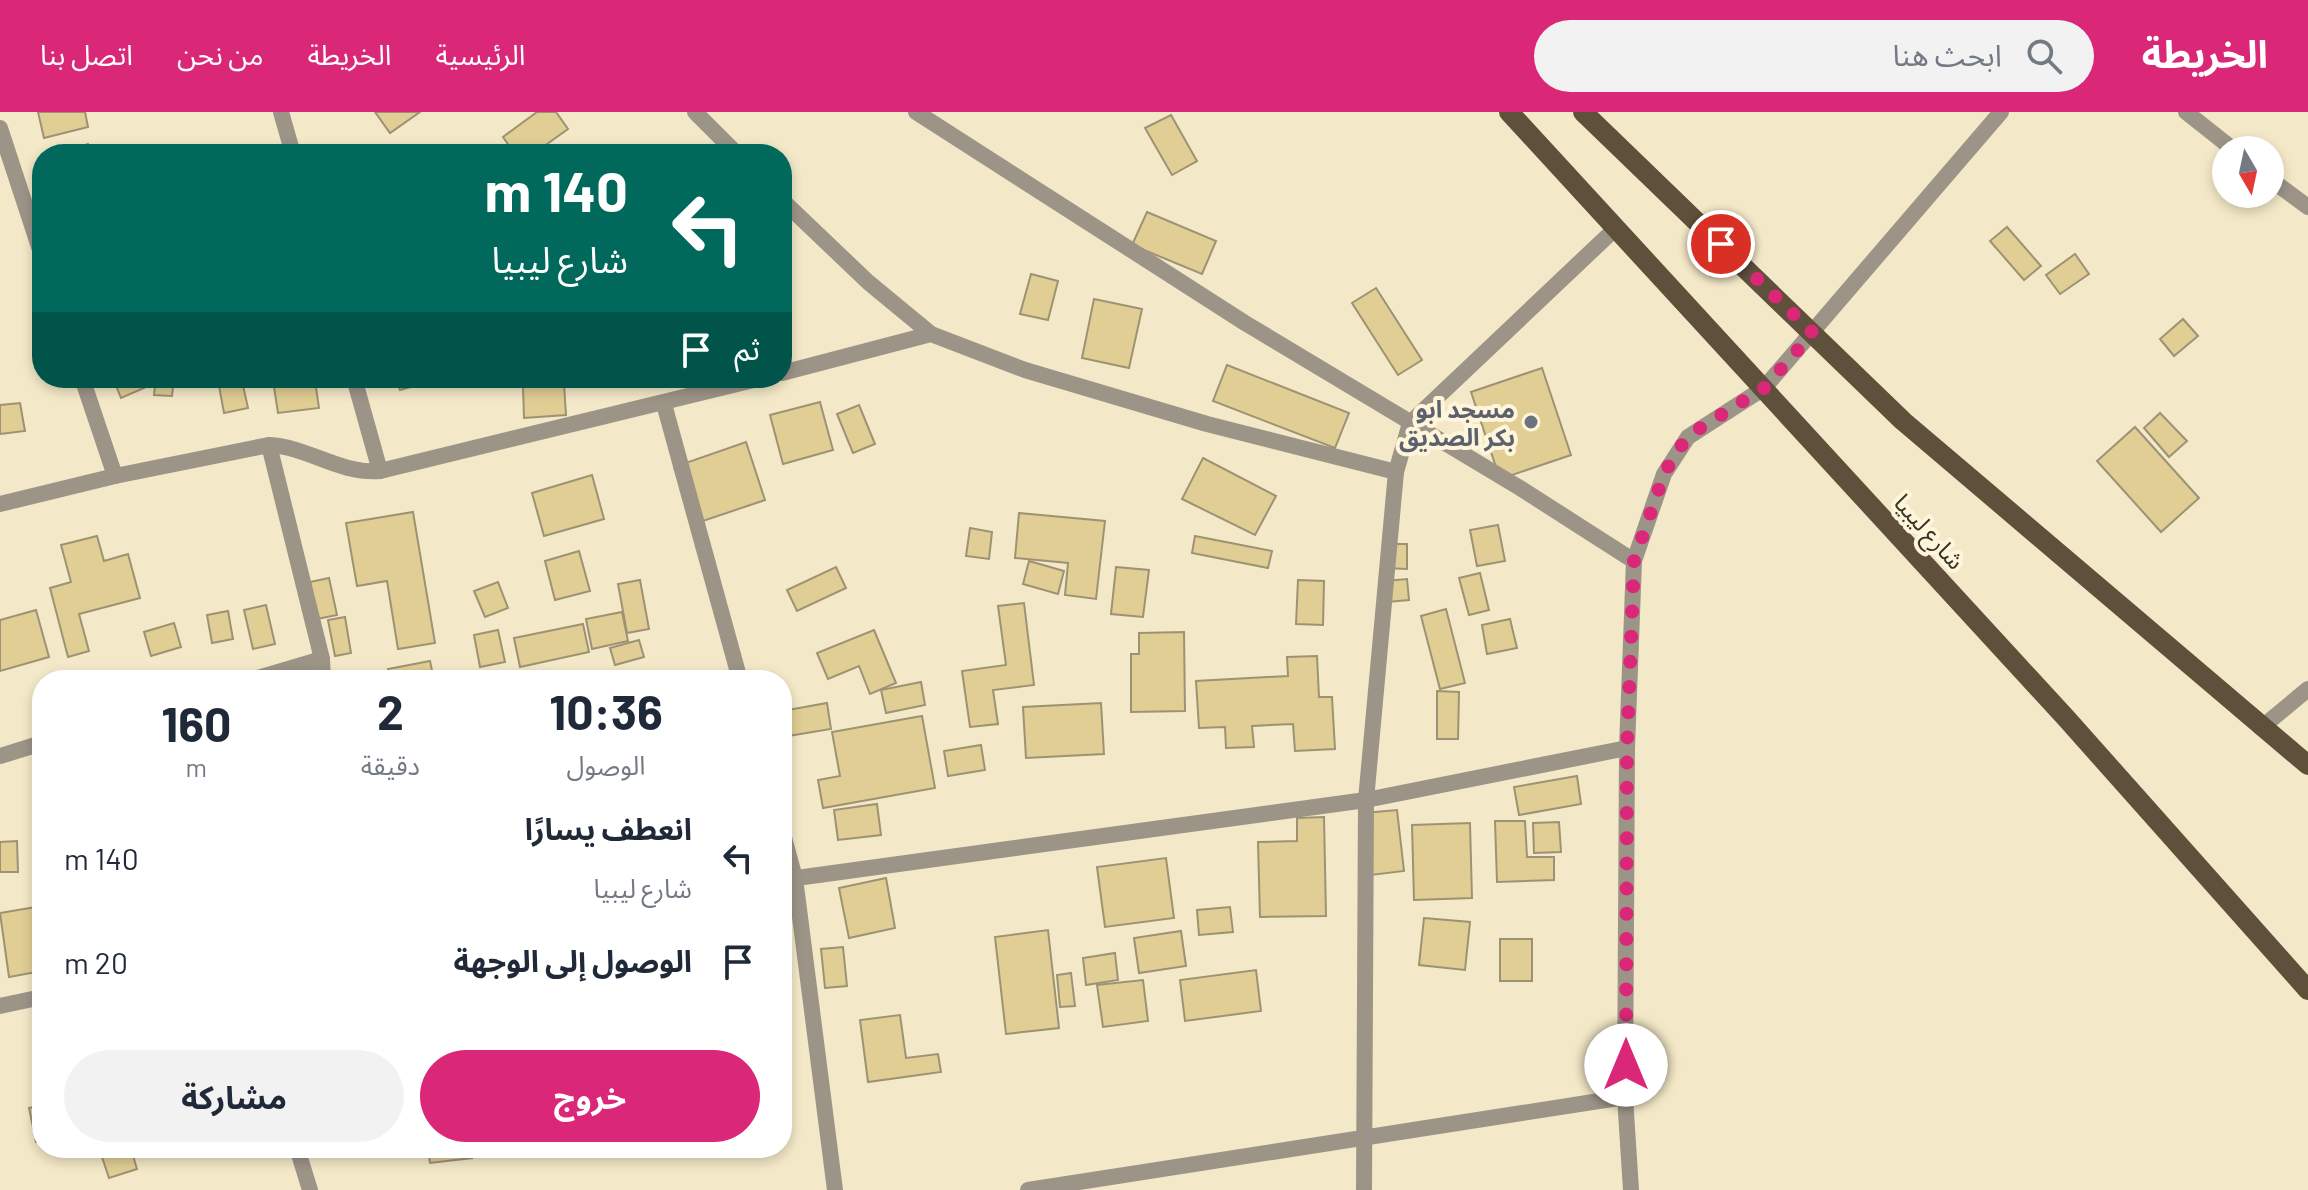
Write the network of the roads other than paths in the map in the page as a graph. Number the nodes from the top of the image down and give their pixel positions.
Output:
1 (281, 112) edge
2 (695, 112) edge
3 (916, 112) edge
4 (1509, 112) edge
5 (1583, 112) edge
6 (2001, 112) edge
7 (2186, 112) edge
8 (0, 128) edge
9 (2216, 136) edge
10 (290, 144) edge
11 (727, 144) edge
12 (2284, 189) edge
13 (2308, 207) edge
14 (792, 210) edge
15 (32, 226) edge
16 (1617, 227) junction
17 (1813, 333) junction
18 (931, 334) junction
19 (792, 370) edge
20 (85, 388) edge
21 (357, 388) edge
22 (724, 388) edge
23 (1764, 388) junction
24 (664, 404) junction
25 (1410, 423) junction
26 (269, 445) junction
27 (380, 471) junction
28 (1396, 472) junction
29 (115, 476) junction
30 (0, 504) edge
31 (1634, 561) junction
32 (322, 659) junction
33 (285, 670) edge
34 (323, 670) edge
35 (737, 670) edge
36 (2308, 689) edge
37 (2261, 728) junction
38 (32, 746) edge
39 (1627, 748) junction
40 (0, 756) edge
41 (2308, 765) edge
42 (1366, 800) junction
43 (792, 879) edge
44 (792, 899) edge
45 (2308, 990) edge
46 (32, 999) edge
47 (0, 1006) edge
48 (1625, 1097) junction
49 (1363, 1138) junction
50 (300, 1158) edge
51 (310, 1190) edge
52 (835, 1190) edge
53 (1028, 1190) edge
54 (1364, 1190) edge
55 (1631, 1190) edge

1 - 10 street
2 - 11 street
3 - 25 street
4 - 16 main road, شارع ليبيا
5 - 17 main road
6 - 17 street
7 - 9 street
8 - 15 street
12 - 13 street
14 - 18 street
16 - 23 main road, شارع ليبيا
16 - 25 street
17 - 23 street
17 - 37 main road
18 - 19 street
18 - 28 street
20 - 29 street
21 - 27 street
22 - 24 street
23 - 31 street
23 - 45 main road, شارع ليبيا
24 - 27 street
24 - 35 street
25 - 28 street
25 - 31 street
26 - 27 street
26 - 29 street
26 - 32 street
28 - 42 street
29 - 30 street
31 - 39 street
32 - 33 street
32 - 34 street
36 - 37 street
37 - 41 main road
38 - 40 street
39 - 42 street
39 - 48 street
42 - 43 street
42 - 49 street
44 - 52 street
46 - 47 street
48 - 49 street
48 - 55 street
49 - 53 street
49 - 54 street
50 - 51 street

